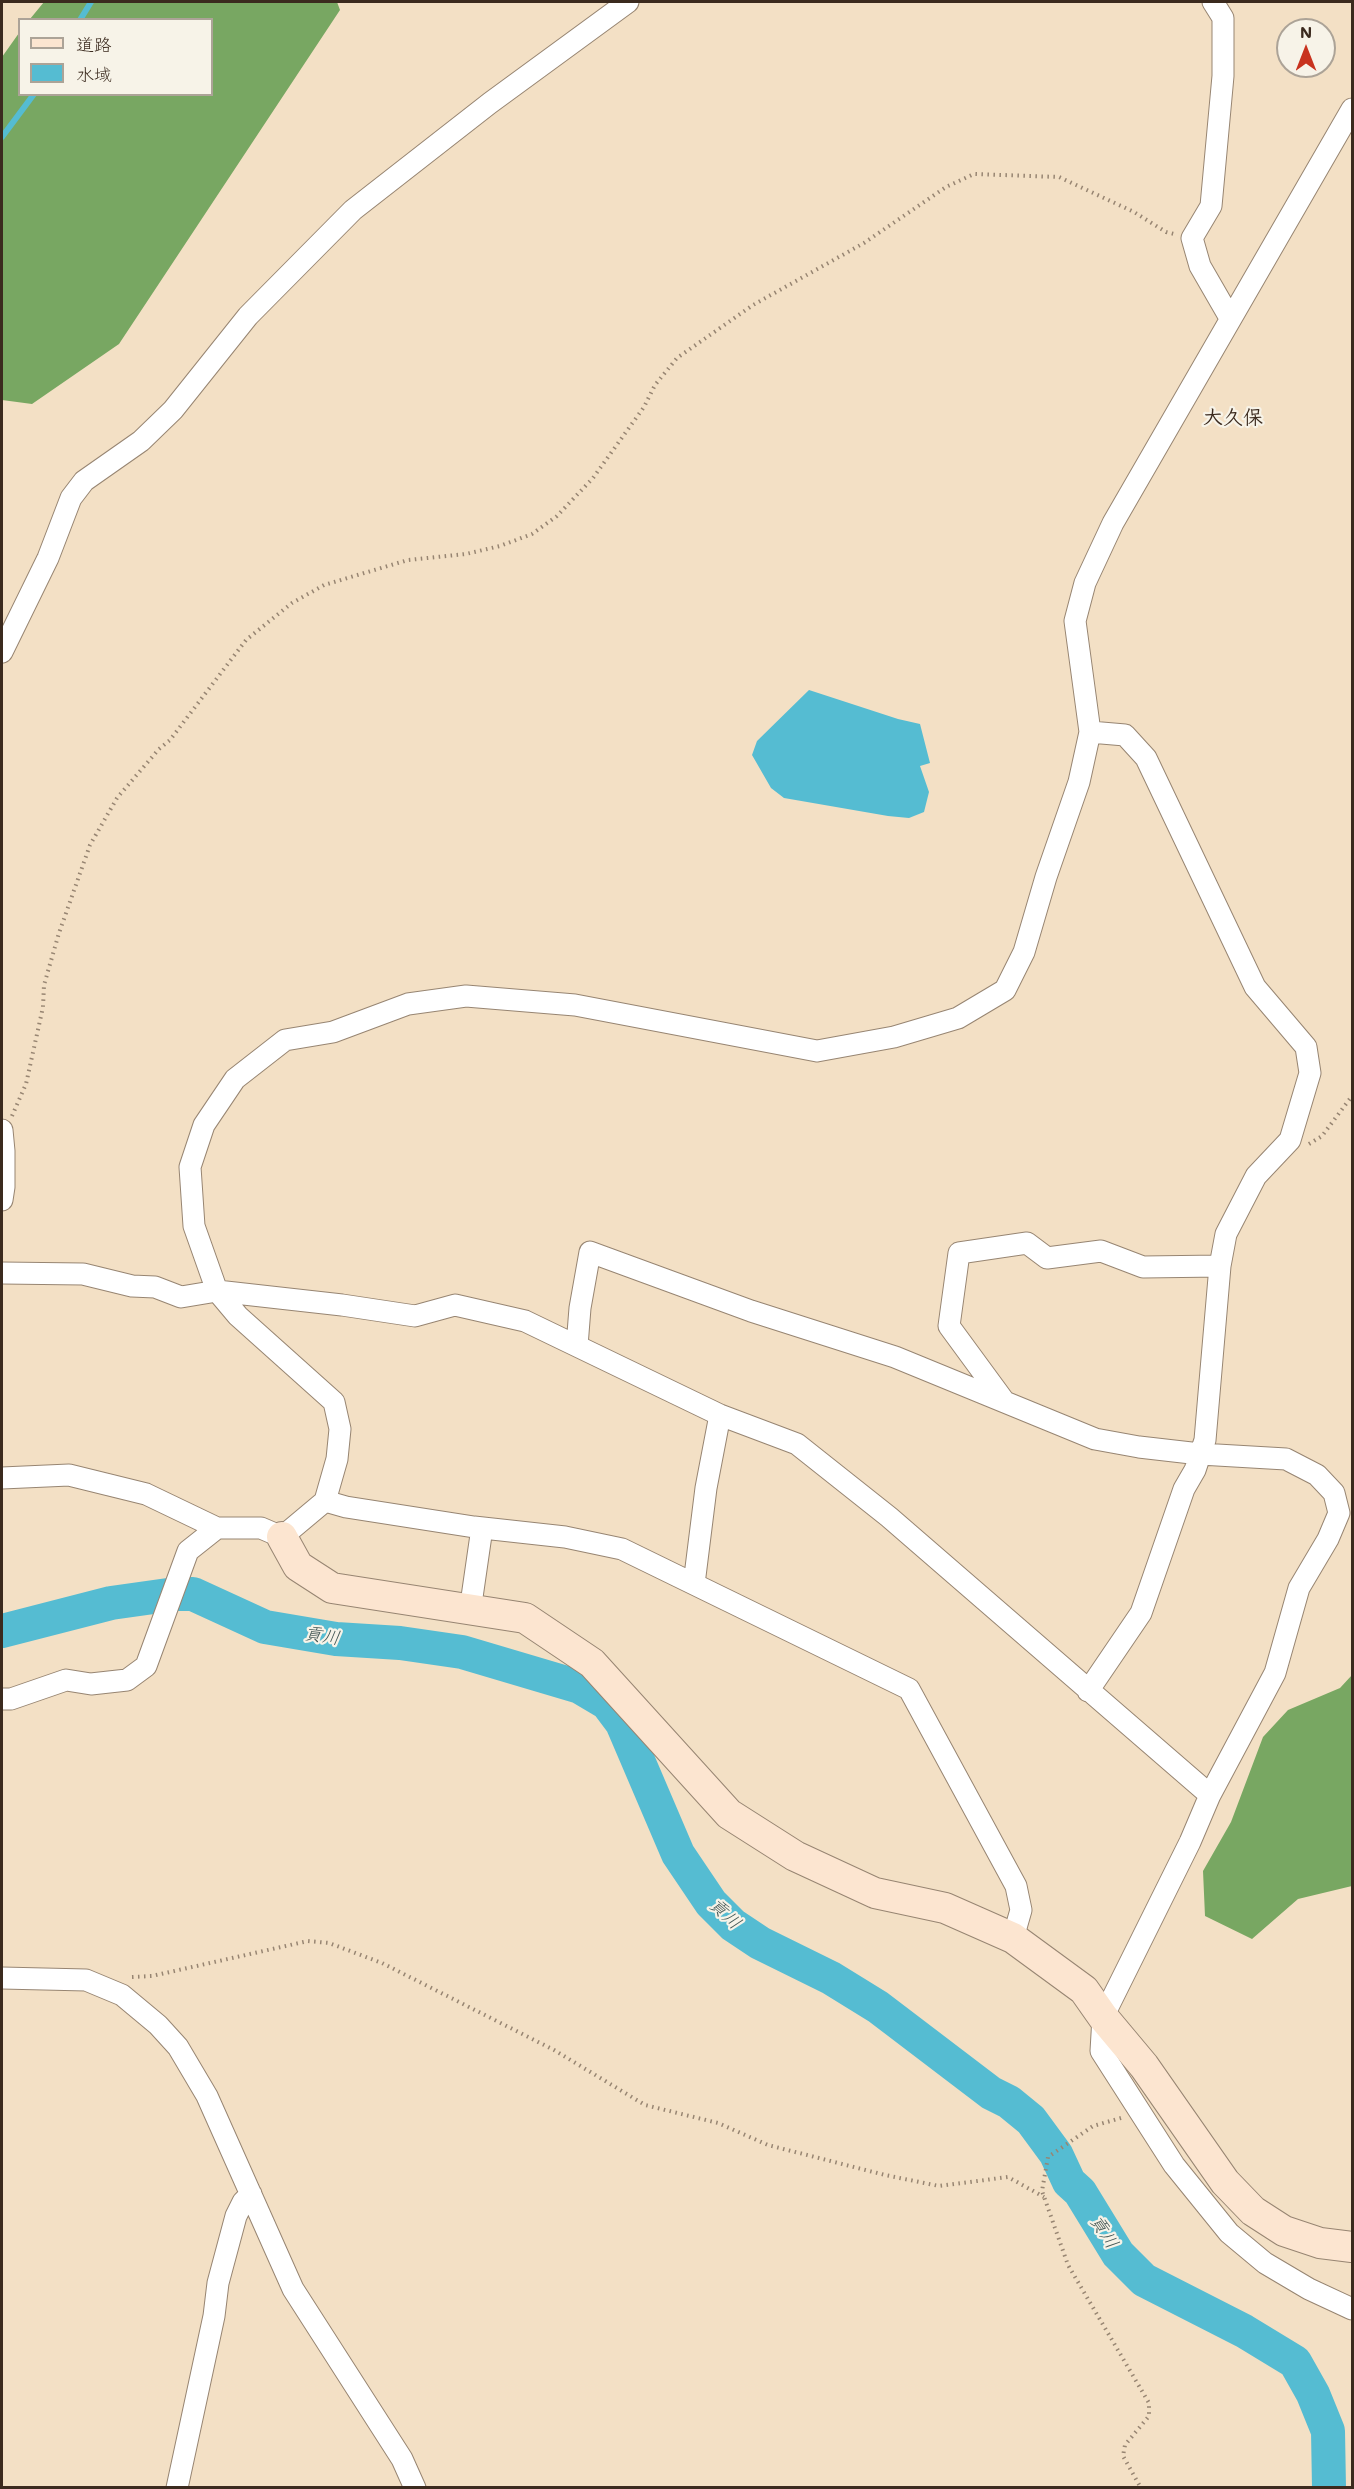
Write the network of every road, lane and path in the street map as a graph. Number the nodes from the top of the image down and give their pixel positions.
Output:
1 (628, 2) edge
2 (1213, 2) edge
3 (1353, 109) edge
4 (1192, 238) junction
5 (1230, 318) junction
6 (2, 652) edge
7 (1090, 732) junction
8 (2, 1130) edge
9 (2, 1200) edge
10 (1220, 1266) junction
11 (2, 1273) edge
12 (218, 1291) junction
13 (577, 1346) junction
14 (1004, 1401) junction
15 (720, 1415) junction
16 (1200, 1454) junction
17 (2, 1478) edge
18 (325, 1501) junction
19 (217, 1528) junction
20 (482, 1528) junction
21 (282, 1537) junction
22 (694, 1584) junction
23 (470, 1611) junction
24 (1088, 1691) junction
25 (2, 1699) edge
26 (1210, 1795) junction
27 (1013, 1938) junction
28 (130, 1977) dead end
29 (2, 1978) edge
30 (1103, 2017) junction
31 (1140, 2113) junction
32 (251, 2194) junction
33 (1044, 2197) junction
34 (1353, 2247) edge
35 (1353, 2309) edge
36 (177, 2487) edge
37 (415, 2487) edge
38 (1141, 2487) edge

1 - 6 street
2 - 4 street
3 - 5 street
4 - 5 street
4 - 8 path
5 - 7 street
7 - 10 street
7 - 12 street
8 - 9 street
10 - 14 street
10 - 16 street
11 - 12 street
12 - 13 street
12 - 18 street
13 - 14 street
13 - 15 street
14 - 16 street
15 - 22 street
15 - 24 street
16 - 24 street
16 - 26 street
17 - 19 street
18 - 20 street
18 - 21 street
19 - 21 street
19 - 25 street
20 - 22 street
20 - 23 street
21 - 23 street
22 - 27 street
23 - 27 street
24 - 26 street
26 - 30 street
27 - 30 street
28 - 33 path
29 - 32 street
30 - 31 street
30 - 34 street
31 - 33 path
31 - 35 street
32 - 36 street
32 - 37 street
33 - 38 path

